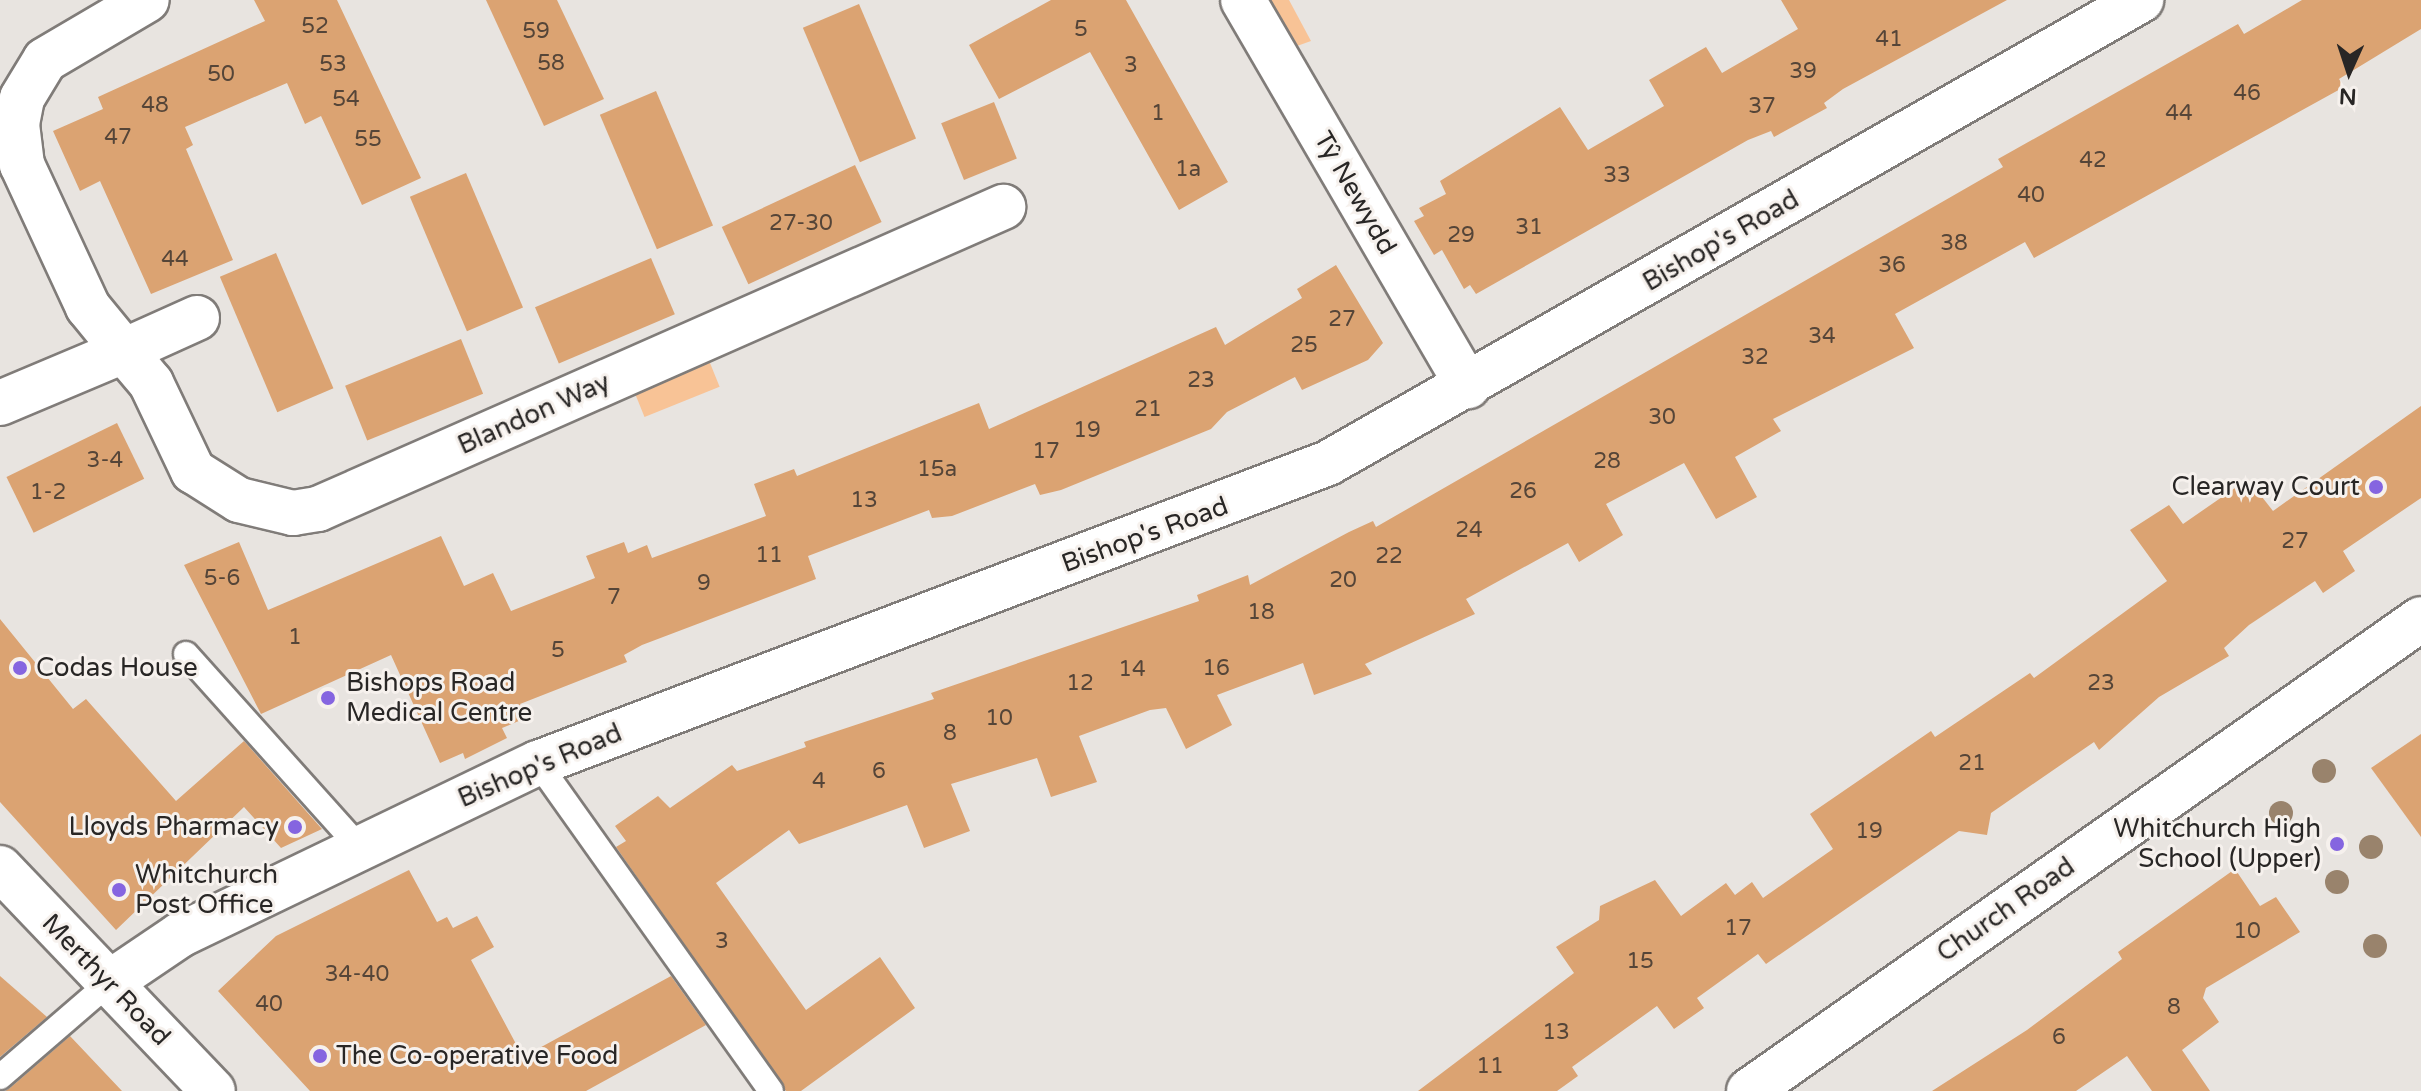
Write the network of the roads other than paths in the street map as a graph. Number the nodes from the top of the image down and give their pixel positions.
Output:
1 (147, 0) edge
2 (1243, 0) edge
3 (2141, 0) edge
4 (1003, 207) dead end
5 (197, 318) dead end
6 (124, 351) junction
7 (1468, 386) junction
8 (0, 403) edge
9 (2421, 619) edge
10 (186, 654) dead end
11 (538, 763) junction
12 (360, 848) junction
13 (0, 868) edge
14 (109, 983) junction
15 (0, 1077) edge
16 (213, 1091) edge
17 (771, 1091) edge
18 (1749, 1091) edge

1 - 6 street, Blandon Way
2 - 7 street, Tŷ Newydd
3 - 7 street, Bishop's Road
4 - 6 street, Blandon Way
5 - 6 street
6 - 8 street
7 - 11 street, Bishop's Road
9 - 18 street, Church Road
10 - 12 lane
11 - 12 street, Bishop's Road
11 - 17 lane
12 - 14 street, Bishop's Road
13 - 14 street, Merthyr Road
14 - 15 lane
14 - 16 street, Merthyr Road

